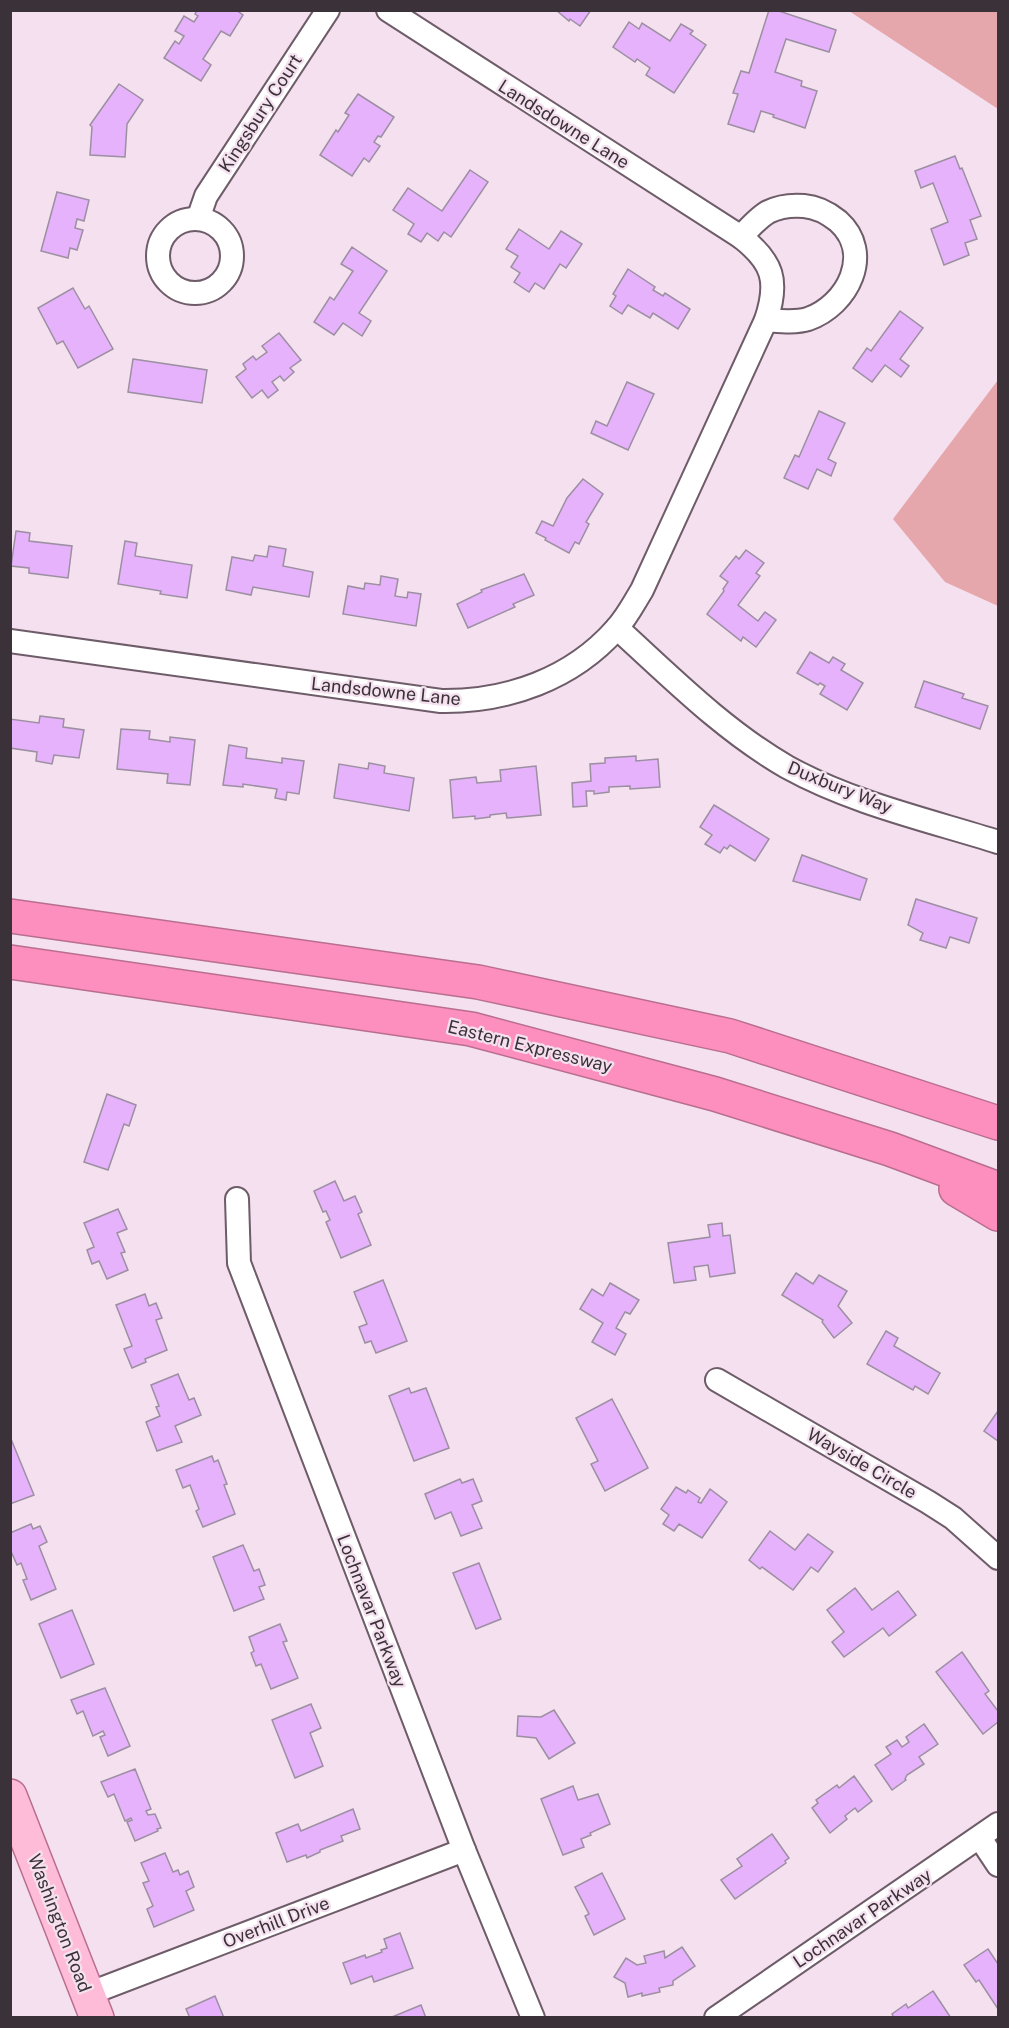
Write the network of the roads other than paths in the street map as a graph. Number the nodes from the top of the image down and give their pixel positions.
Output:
1 (328, 10) edge
2 (388, 10) edge
3 (198, 219) dead end
4 (741, 237) junction
5 (766, 320) junction
6 (617, 628) junction
7 (10, 641) edge
8 (999, 842) edge
9 (10, 916) edge
10 (10, 962) edge
11 (999, 1123) edge
12 (890, 1149) junction
13 (999, 1189) edge
14 (237, 1199) dead end
15 (999, 1214) edge
16 (717, 1380) dead end
17 (999, 1558) edge
18 (10, 1796) edge
19 (999, 1824) edge
20 (980, 1838) junction
21 (464, 1850) junction
22 (999, 1865) edge
23 (92, 2006) edge
24 (533, 2018) edge
25 (716, 2018) edge

1 - 3 street, Kingsbury Court
2 - 4 street, Landsdowne Lane
4 - 5 street, Landsdowne Lane
4 - 5 street
5 - 6 street, Landsdowne Lane
6 - 7 street, Landsdowne Lane
6 - 8 street, Duxbury Way
9 - 11 highway
10 - 12 highway, Eastern Expressway
12 - 13 highway, Eastern Expressway
12 - 15 highway
14 - 21 street, Lochnavar Parkway
16 - 17 street, Wayside Circle
18 - 23 main road, Washington Road
19 - 20 street
20 - 22 street
20 - 25 street, Lochnavar Parkway
21 - 23 street, Overhill Drive
21 - 24 street, Lochnavar Parkway

